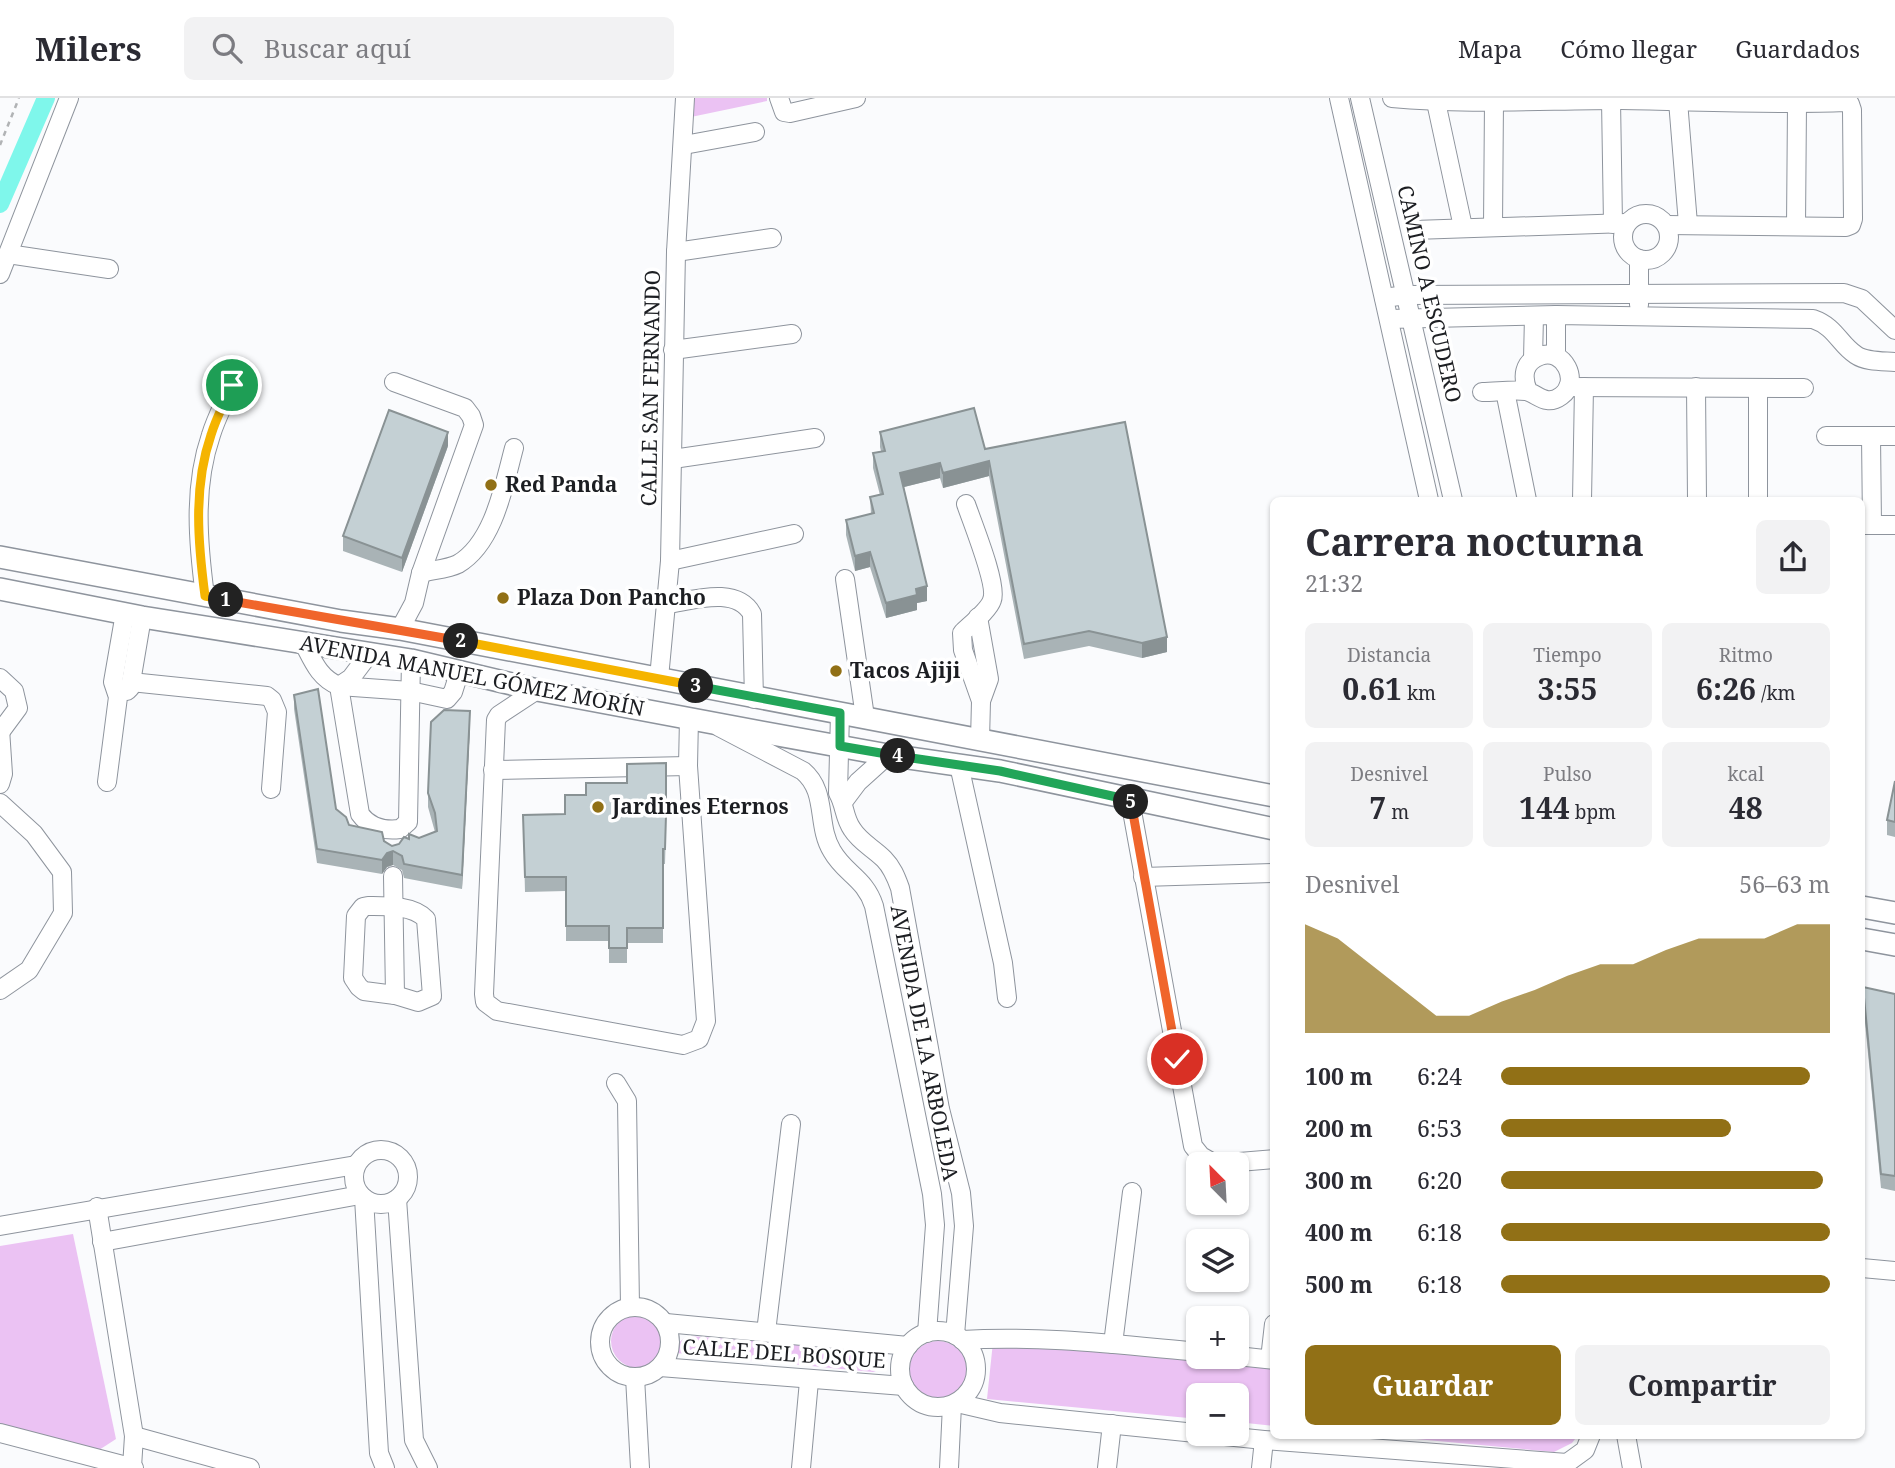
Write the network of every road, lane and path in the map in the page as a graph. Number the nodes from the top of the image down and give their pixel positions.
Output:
1 (19, 98) edge
2 (69, 98) edge
3 (685, 98) edge
4 (779, 98) edge
5 (856, 98) edge
6 (1339, 98) edge
7 (1360, 98) edge
8 (1392, 98) edge
9 (1611, 100) junction
10 (1494, 101) junction
11 (1678, 101) junction
12 (1436, 102) junction
13 (1797, 104) junction
14 (755, 132) dead end
15 (0, 145) edge
16 (684, 145) junction
17 (1620, 223) junction
18 (1688, 224) junction
19 (1666, 225) junction
20 (1493, 226) junction
21 (1796, 226) junction
22 (1463, 227) junction
23 (1414, 230) dead end
24 (772, 238) dead end
25 (676, 252) junction
26 (9, 254) junction
27 (1645, 260) junction
28 (109, 269) dead end
29 (0, 274) edge
30 (1406, 295) junction
31 (1547, 295) junction
32 (1645, 295) junction
33 (1830, 295) junction
34 (1384, 298) junction
35 (1546, 315) junction
36 (1412, 317) junction
37 (1646, 317) junction
38 (1389, 319) junction
39 (1825, 323) junction
40 (1895, 330) edge
41 (792, 334) dead end
42 (673, 349) junction
43 (1556, 356) junction
44 (1533, 359) junction
45 (1895, 361) edge
46 (394, 382) dead end
47 (232, 385) dead end
48 (1576, 387) junction
49 (1696, 387) junction
50 (1758, 387) junction
51 (1804, 388) dead end
52 (1505, 391) junction
53 (1528, 391) junction
54 (1482, 392) dead end
55 (1826, 436) dead end
56 (1871, 436) junction
57 (1895, 436) edge
58 (815, 438) dead end
59 (514, 448) dead end
60 (673, 459) junction
61 (1428, 497) edge
62 (1452, 497) edge
63 (1526, 497) edge
64 (1582, 497) edge
65 (1697, 497) edge
66 (1758, 497) edge
67 (966, 505) dead end
68 (1895, 524) edge
69 (1867, 525) edge
70 (794, 534) dead end
71 (0, 557) edge
72 (670, 561) junction
73 (421, 573) junction
74 (845, 579) dead end
75 (0, 589) edge
76 (205, 596) junction
77 (668, 604) junction
78 (134, 615) junction
79 (400, 629) junction
80 (303, 642) junction
81 (369, 654) junction
82 (411, 660) junction
83 (460, 670) junction
84 (0, 678) edge
85 (659, 678) junction
86 (131, 682) junction
87 (339, 686) junction
88 (537, 690) junction
89 (410, 691) junction
90 (118, 698) junction
91 (754, 699) junction
92 (840, 713) junction
93 (865, 717) junction
94 (689, 718) junction
95 (712, 723) junction
96 (0, 730) edge
97 (980, 740) junction
98 (840, 746) junction
99 (888, 755) junction
100 (958, 765) junction
101 (688, 766) junction
102 (493, 771) junction
103 (813, 779) junction
104 (107, 782) dead end
105 (0, 784) edge
106 (271, 789) dead end
107 (1270, 795) edge
108 (840, 798) junction
109 (1130, 800) junction
110 (0, 803) edge
111 (1270, 828) edge
112 (393, 830) junction
113 (393, 849) edge
114 (1270, 873) edge
115 (393, 876) dead end
116 (1143, 877) junction
117 (392, 906) junction
118 (1865, 908) edge
119 (1895, 913) edge
120 (907, 929) junction
121 (880, 934) junction
122 (1865, 940) edge
123 (1895, 946) edge
124 (0, 990) edge
125 (395, 995) junction
126 (1007, 998) dead end
127 (616, 1083) dead end
128 (791, 1124) dead end
129 (948, 1133) junction
130 (922, 1136) junction
131 (1270, 1159) edge
132 (356, 1165) junction
133 (1132, 1192) dead end
134 (362, 1196) junction
135 (397, 1199) junction
136 (97, 1207) junction
137 (0, 1226) edge
138 (102, 1242) junction
139 (1865, 1268) edge
140 (1895, 1271) edge
141 (630, 1307) junction
142 (666, 1323) junction
143 (766, 1332) junction
144 (927, 1333) junction
145 (958, 1337) junction
146 (1113, 1344) junction
147 (908, 1346) junction
148 (1186, 1351) edge
149 (1249, 1357) edge
150 (1270, 1359) edge
151 (660, 1367) junction
152 (635, 1377) junction
153 (808, 1381) junction
154 (904, 1386) junction
155 (955, 1404) junction
156 (1112, 1424) junction
157 (0, 1433) edge
158 (134, 1436) junction
159 (1589, 1439) edge
160 (1627, 1439) edge
161 (1264, 1440) junction
162 (1409, 1459) edge
163 (421, 1466) edge
164 (1567, 1466) edge
165 (133, 1468) edge
166 (250, 1468) edge
167 (385, 1468) edge
168 (640, 1468) edge
169 (801, 1468) edge
170 (949, 1468) edge
171 (1107, 1468) edge
172 (1261, 1468) edge
173 (1632, 1468) edge

1 - 15 path
2 - 26 street
3 - 16 street, CALLE SAN FERNANDO
4 - 5 street
6 - 34 street, CAMINO A ESCUDERO
7 - 30 street, CAMINO A ESCUDERO
8 - 12 street
9 - 10 street
9 - 11 street
9 - 17 street
10 - 12 street
10 - 20 street
11 - 13 street
11 - 18 street
12 - 22 street
13 - 21 street
13 - 21 street
14 - 16 street
16 - 25 street, CALLE SAN FERNANDO
17 - 19 street
17 - 20 street
17 - 27 street
18 - 19 street
18 - 21 street
19 - 27 street
20 - 22 street
22 - 23 street
24 - 25 street
25 - 42 street, CALLE SAN FERNANDO
26 - 28 street
26 - 29 street
27 - 32 street
30 - 31 street
30 - 34 street
30 - 36 street, CAMINO A ESCUDERO
31 - 32 street
31 - 35 street
32 - 33 street
32 - 37 street
33 - 39 street
33 - 40 street
34 - 38 street, CAMINO A ESCUDERO
35 - 36 street
35 - 37 street
35 - 43 street
35 - 44 street
36 - 38 street
36 - 62 street, CAMINO A ESCUDERO
37 - 39 street
38 - 61 street, CAMINO A ESCUDERO
39 - 45 street
41 - 42 street
42 - 60 street, CALLE SAN FERNANDO
43 - 44 street
43 - 48 street
44 - 53 street
46 - 73 street
47 - 76 street
48 - 49 street
48 - 53 street
48 - 64 street
49 - 50 street
49 - 65 street
50 - 51 street
50 - 66 street
52 - 53 street
52 - 54 street
52 - 63 street
55 - 56 street
56 - 57 street
56 - 69 street
58 - 60 street
59 - 73 street
60 - 72 street, CALLE SAN FERNANDO
67 - 97 street
68 - 69 street
70 - 72 street
71 - 76 main road, AVENIDA MANUEL GÓMEZ MORÍN
72 - 77 street, CALLE SAN FERNANDO
73 - 79 street
74 - 93 street
75 - 78 main road, AVENIDA MANUEL GÓMEZ MORÍN
76 - 79 main road, AVENIDA MANUEL GÓMEZ MORÍN
77 - 85 street, CALLE SAN FERNANDO
77 - 91 street
78 - 80 main road, AVENIDA MANUEL GÓMEZ MORÍN
78 - 86 street
78 - 90 street
79 - 85 main road, AVENIDA MANUEL GÓMEZ MORÍN
80 - 81 main road, AVENIDA MANUEL GÓMEZ MORÍN
80 - 87 street
81 - 82 main road, AVENIDA MANUEL GÓMEZ MORÍN
81 - 87 street
82 - 83 main road, AVENIDA MANUEL GÓMEZ MORÍN
82 - 89 street
83 - 88 main road, AVENIDA MANUEL GÓMEZ MORÍN
83 - 89 street
84 - 96 street
85 - 91 main road, AVENIDA MANUEL GÓMEZ MORÍN
86 - 90 street
86 - 106 street
87 - 89 street
87 - 112 street
88 - 94 main road, AVENIDA MANUEL GÓMEZ MORÍN
88 - 102 street
89 - 112 street
90 - 104 street
91 - 92 main road, AVENIDA MANUEL GÓMEZ MORÍN
92 - 93 main road, AVENIDA MANUEL GÓMEZ MORÍN
92 - 98 street, AVENIDA DE LA ARBOLEDA
93 - 97 main road, AVENIDA MANUEL GÓMEZ MORÍN
94 - 95 main road, AVENIDA MANUEL GÓMEZ MORÍN
94 - 101 street
95 - 98 main road, AVENIDA MANUEL GÓMEZ MORÍN
95 - 103 street
96 - 105 street
97 - 107 main road, AVENIDA MANUEL GÓMEZ MORÍN
98 - 99 main road, AVENIDA MANUEL GÓMEZ MORÍN
98 - 108 street, AVENIDA DE LA ARBOLEDA
99 - 100 main road, AVENIDA MANUEL GÓMEZ MORÍN
99 - 108 street
100 - 109 main road, AVENIDA MANUEL GÓMEZ MORÍN
100 - 126 street
101 - 102 street
101 - 102 street
103 - 108 street
103 - 121 street, AVENIDA DE LA ARBOLEDA
108 - 120 street, AVENIDA DE LA ARBOLEDA
109 - 111 main road, AVENIDA MANUEL GÓMEZ MORÍN
109 - 116 street
110 - 124 street
112 - 113 street
114 - 116 street
115 - 117 street
116 - 131 street
117 - 125 street
117 - 125 street
117 - 125 street
118 - 119 main road
120 - 121 street
120 - 129 street, AVENIDA DE LA ARBOLEDA
121 - 130 street, AVENIDA DE LA ARBOLEDA
122 - 123 main road
127 - 141 street
128 - 143 street
129 - 130 street
129 - 145 street, AVENIDA DE LA ARBOLEDA
130 - 144 street, AVENIDA DE LA ARBOLEDA
132 - 134 street
132 - 135 street
132 - 136 street
133 - 146 street
134 - 135 street
134 - 138 street
134 - 167 street
135 - 163 street
136 - 137 street
136 - 138 street
138 - 158 street
139 - 140 street
141 - 142 street
141 - 152 street
142 - 143 street, CALLE DEL BOSQUE
142 - 151 street
143 - 147 street, CALLE DEL BOSQUE
144 - 145 street
144 - 147 street
145 - 146 street
145 - 155 street
146 - 148 street
147 - 154 street
149 - 150 street
151 - 152 street
151 - 153 street, CALLE DEL BOSQUE
152 - 168 street
153 - 154 street, CALLE DEL BOSQUE
153 - 169 street
154 - 155 street
155 - 156 street
155 - 170 street
156 - 161 street
156 - 171 street
157 - 165 street
158 - 165 street
158 - 166 street
159 - 164 street
160 - 173 street
161 - 162 street
161 - 172 street
162 - 164 street

